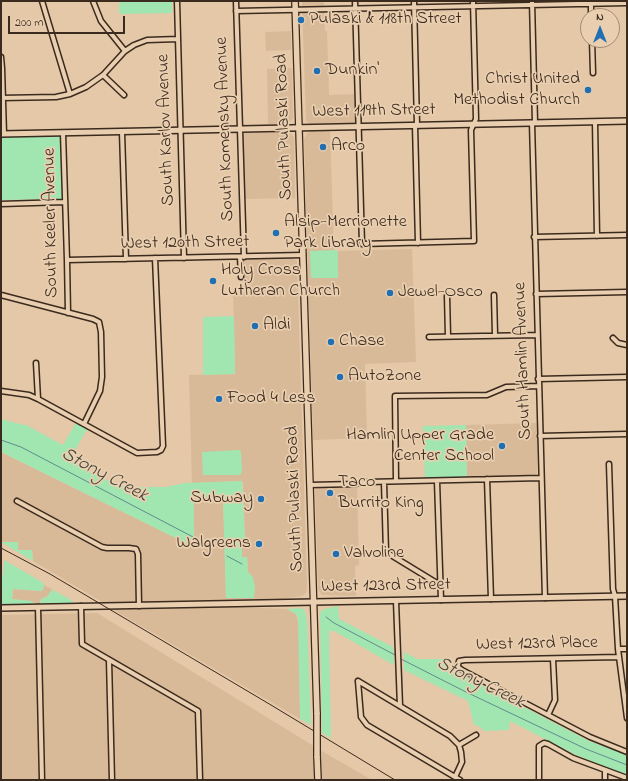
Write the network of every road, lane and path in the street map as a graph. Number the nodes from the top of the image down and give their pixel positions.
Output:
1 (42, 1) edge
2 (93, 1) edge
3 (177, 1) edge
4 (236, 1) edge
5 (295, 1) edge
6 (355, 1) edge
7 (414, 1) edge
8 (473, 1) edge
9 (591, 2) edge
10 (532, 3) edge
11 (627, 3) edge
12 (473, 6) junction
13 (355, 8) junction
14 (414, 8) junction
15 (295, 10) junction
16 (236, 11) junction
17 (178, 39) junction
18 (592, 48) edge
19 (124, 51) junction
20 (1, 57) edge
21 (593, 73) dead end
22 (103, 75) junction
23 (70, 94) junction
24 (124, 95) dead end
25 (2, 98) edge
26 (627, 121) edge
27 (594, 122) junction
28 (534, 123) junction
29 (474, 124) junction
30 (416, 125) junction
31 (359, 127) junction
32 (299, 128) junction
33 (240, 130) junction
34 (181, 131) junction
35 (122, 132) junction
36 (63, 133) junction
37 (2, 134) edge
38 (65, 202) junction
39 (1, 204) edge
40 (627, 235) edge
41 (597, 236) junction
42 (534, 237) junction
43 (418, 243) junction
44 (303, 256) junction
45 (242, 257) junction
46 (155, 258) junction
47 (184, 258) junction
48 (126, 259) junction
49 (67, 260) junction
50 (241, 277) dead end
51 (627, 292) edge
52 (536, 294) junction
53 (1, 295) edge
54 (494, 295) dead end
55 (447, 296) dead end
56 (68, 313) junction
57 (495, 335) junction
58 (537, 335) junction
59 (448, 336) junction
60 (429, 337) dead end
61 (613, 338) dead end
62 (627, 345) edge
63 (36, 363) dead end
64 (627, 377) edge
65 (538, 379) junction
66 (539, 386) junction
67 (1, 391) edge
68 (38, 399) junction
69 (84, 424) junction
70 (627, 434) edge
71 (540, 436) junction
72 (609, 464) dead end
73 (541, 478) junction
74 (487, 479) junction
75 (396, 481) junction
76 (437, 481) junction
77 (384, 482) junction
78 (310, 485) junction
79 (17, 501) dead end
80 (440, 585) junction
81 (615, 596) junction
82 (627, 596) edge
83 (545, 598) junction
84 (491, 599) junction
85 (441, 600) junction
86 (396, 601) junction
87 (314, 602) junction
88 (81, 606) junction
89 (140, 606) junction
90 (38, 607) junction
91 (1, 608) edge
92 (618, 649) junction
93 (627, 649) edge
94 (619, 657) junction
95 (553, 659) junction
96 (109, 660) junction
97 (400, 706) junction
98 (548, 715) junction
99 (627, 718) edge
100 (476, 735) dead end
101 (459, 745) junction
102 (627, 752) edge
103 (605, 770) junction
104 (455, 777) junction
105 (627, 778) edge
106 (42, 780) edge
107 (112, 780) edge
108 (200, 780) edge
109 (318, 780) edge
110 (460, 780) edge
111 (539, 780) edge
112 (605, 780) edge

1 - 23 street
2 - 19 street
3 - 17 street, South Karlov Avenue
4 - 16 street, South Komensky Avenue
5 - 15 main road, South Pulaski Road
6 - 13 street
7 - 14 street
8 - 12 street
9 - 10 street
9 - 11 street
10 - 12 street
10 - 28 street, South Hamlin Avenue
12 - 14 street
12 - 29 street
13 - 14 street
13 - 15 street
13 - 31 street
14 - 30 street
15 - 16 street
15 - 32 main road, South Pulaski Road
16 - 33 street, South Komensky Avenue
17 - 19 street
17 - 34 street, South Karlov Avenue
18 - 21 street
19 - 22 street
20 - 25 street
22 - 23 street
22 - 24 street
23 - 25 street
25 - 37 street
26 - 27 street, West 119th Street
27 - 28 street, West 119th Street
27 - 41 street
28 - 29 street, West 119th Street
28 - 42 street, South Hamlin Avenue
29 - 30 street, West 119th Street
29 - 43 street
30 - 31 street, West 119th Street
30 - 43 street
31 - 32 street, West 119th Street
31 - 43 street
32 - 33 street, West 119th Street
32 - 44 main road, South Pulaski Road
33 - 34 street, West 119th Street
33 - 45 street, South Komensky Avenue
34 - 35 street, West 119th Street
34 - 47 street, South Karlov Avenue
35 - 36 street, West 119th Street
35 - 48 street
36 - 37 street, West 119th Street
36 - 38 street, South Keeler Avenue
38 - 39 street
38 - 49 street, South Keeler Avenue
40 - 41 street
41 - 42 street
42 - 52 street, South Hamlin Avenue
44 - 45 street, West 120th Street
44 - 78 main road, South Pulaski Road
45 - 47 street, West 120th Street
45 - 50 street, South Komensky Avenue
46 - 47 street, West 120th Street
46 - 48 street, West 120th Street
46 - 69 street
48 - 49 street, West 120th Street
49 - 56 street, South Keeler Avenue
51 - 52 street
52 - 58 street, South Hamlin Avenue
53 - 56 street
54 - 57 street
55 - 59 street
56 - 69 street
57 - 58 street
57 - 59 street
58 - 65 street, South Hamlin Avenue
59 - 60 street
61 - 62 street
63 - 68 street
64 - 65 street
65 - 66 street, South Hamlin Avenue
66 - 71 street, South Hamlin Avenue
66 - 75 street
67 - 68 street
68 - 69 street
70 - 71 street
71 - 73 street, South Hamlin Avenue
72 - 81 street
73 - 74 street
73 - 83 street, South Hamlin Avenue
74 - 76 street
74 - 84 street
75 - 76 street
75 - 77 street
76 - 80 street
77 - 78 street
77 - 80 street
78 - 87 main road, South Pulaski Road
79 - 89 street
80 - 85 street
81 - 82 street, West 123rd Street
81 - 83 street, West 123rd Street
81 - 92 street
83 - 84 street, West 123rd Street
84 - 85 street, West 123rd Street
85 - 86 street, West 123rd Street
86 - 87 street, West 123rd Street
86 - 97 street
87 - 89 street, West 123rd Street
87 - 109 main road, South Pulaski Road, bridge
88 - 89 street, West 123rd Street
88 - 90 street, West 123rd Street
88 - 96 street
90 - 91 street, West 123rd Street
90 - 106 street
92 - 93 street, West 123rd Place
92 - 94 street
94 - 95 street, West 123rd Place
94 - 99 street
95 - 98 street
95 - 98 street, West 123rd Place
96 - 107 street
96 - 108 street
97 - 101 street
97 - 104 street
98 - 102 street
100 - 101 street
101 - 104 street
103 - 105 street
103 - 111 street
103 - 112 street
104 - 110 street

